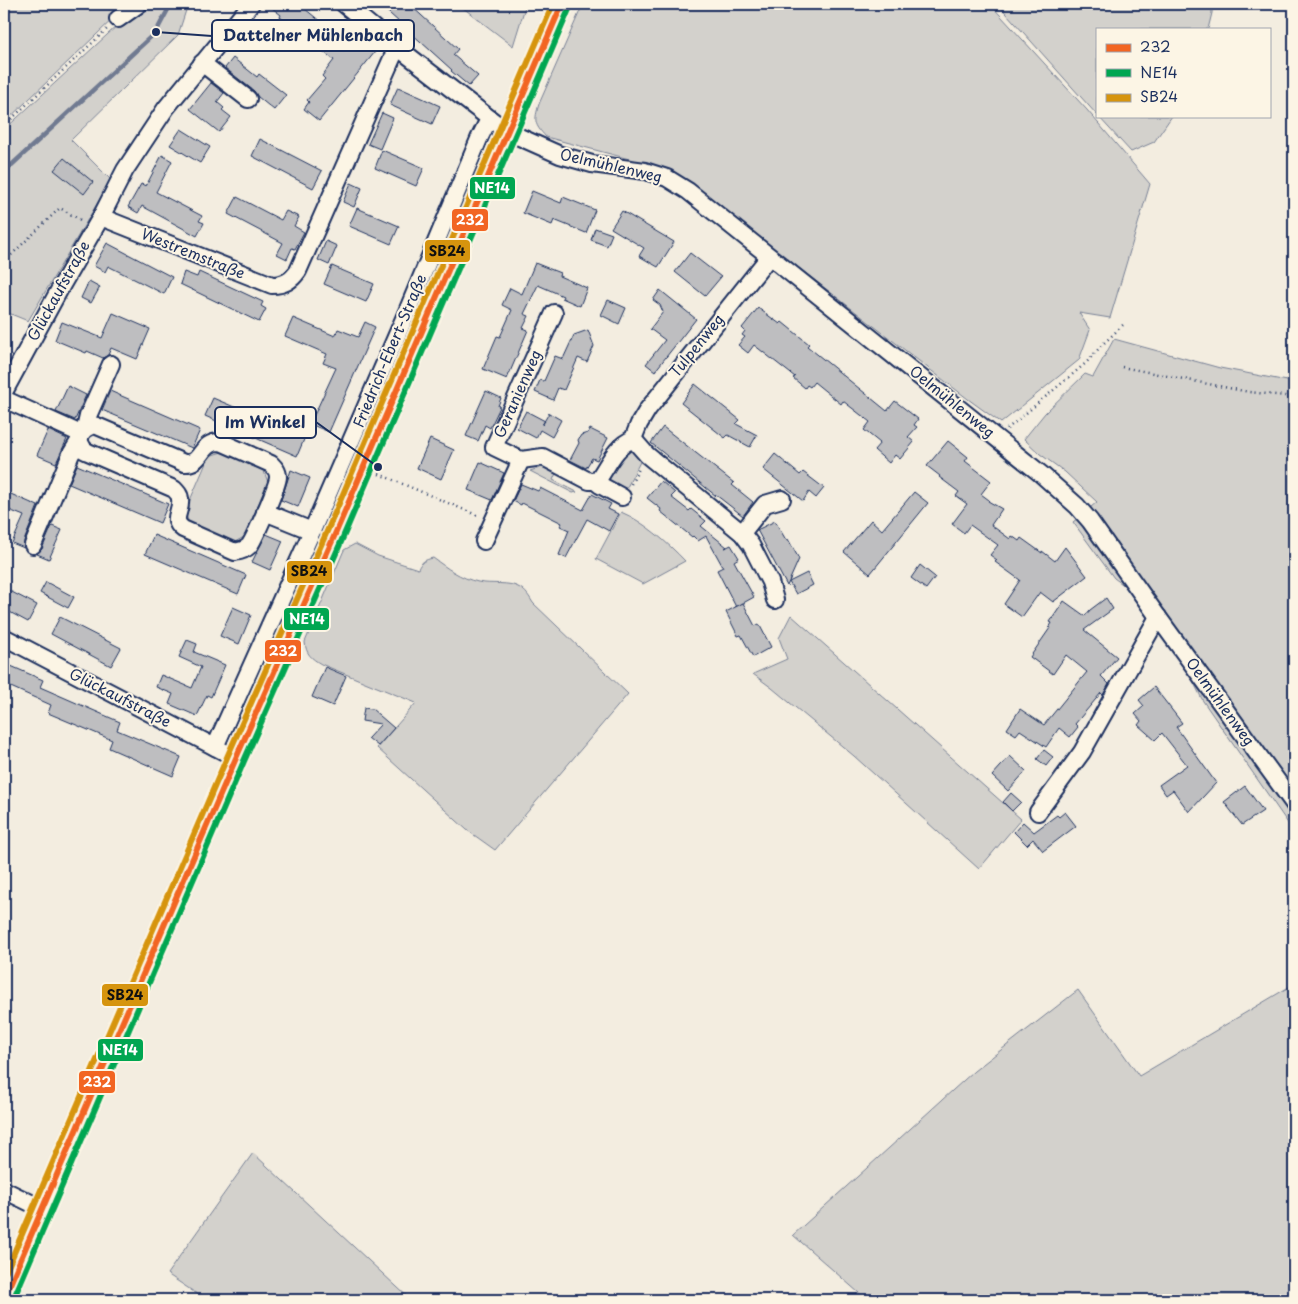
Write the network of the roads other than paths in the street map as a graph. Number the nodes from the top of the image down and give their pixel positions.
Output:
1 (139, 4) edge
2 (251, 4) edge
3 (344, 4) edge
4 (562, 4) edge
5 (118, 19) road end
6 (397, 47) junction
7 (202, 64) junction
8 (248, 99) dead end
9 (489, 119) junction
10 (506, 131) junction
11 (97, 223) junction
12 (769, 257) junction
13 (554, 313) dead end
14 (111, 364) dead end
15 (4, 392) edge
16 (4, 399) edge
17 (81, 435) junction
18 (633, 439) junction
19 (521, 460) junction
20 (592, 481) junction
21 (622, 496) road end
22 (782, 499) dead end
23 (265, 512) junction
24 (312, 531) junction
25 (742, 533) junction
26 (484, 541) dead end
27 (33, 545) dead end
28 (775, 600) dead end
29 (1158, 617) junction
30 (4, 637) edge
31 (215, 747) junction
32 (236, 758) junction
33 (1294, 804) edge
34 (1038, 812) dead end
35 (4, 1190) edge
36 (43, 1209) junction
37 (4, 1298) edge

1 - 5 street
2 - 7 street
3 - 6 street
4 - 10 main road, Friedrich-Ebert-Straße
6 - 9 street
6 - 11 street, Westremstraße
7 - 8 street
7 - 11 street
9 - 10 street
9 - 24 street, Friedrich-Ebert-Straße
10 - 12 street, Oelmühlenweg
10 - 32 main road, Friedrich-Ebert-Straße
11 - 15 street, Glückaufstraße
12 - 18 street, Tulpenweg
12 - 29 street, Oelmühlenweg
13 - 19 street, Geranienweg
14 - 17 street
16 - 17 street
17 - 23 street
17 - 23 street
17 - 27 street
18 - 20 street, Tulpenweg
18 - 25 street
19 - 20 street
19 - 26 street
20 - 21 street
22 - 25 street
23 - 24 street
24 - 31 street, Friedrich-Ebert-Straße
25 - 28 street
29 - 33 street, Oelmühlenweg
29 - 34 street
30 - 31 street, Glückaufstraße
31 - 32 street, Glückaufstraße
32 - 36 main road, Friedrich-Ebert-Straße
35 - 36 street
36 - 37 main road, Friedrich-Ebert-Straße

